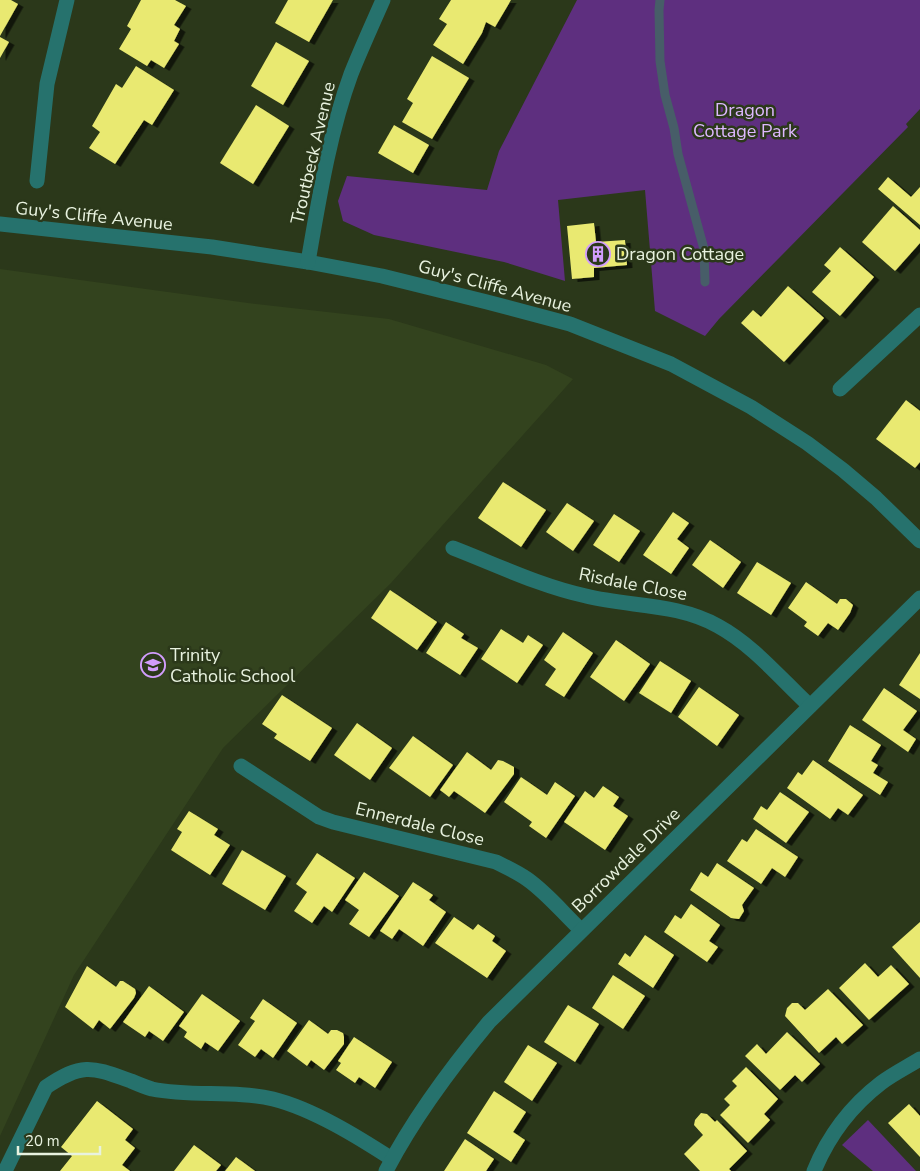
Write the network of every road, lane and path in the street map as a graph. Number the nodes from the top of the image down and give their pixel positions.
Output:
1 (68, 0) edge
2 (383, 0) edge
3 (37, 181) dead end
4 (0, 224) edge
5 (308, 262) junction
6 (920, 315) edge
7 (840, 389) dead end
8 (920, 541) edge
9 (454, 548) dead end
10 (920, 598) edge
11 (810, 706) junction
12 (241, 766) dead end
13 (581, 930) junction
14 (920, 1059) edge
15 (389, 1165) edge
16 (5, 1171) edge
17 (814, 1171) edge

1 - 3 street
2 - 5 street, Troutbeck Avenue
4 - 5 street, Guy's Cliffe Avenue
5 - 8 street, Guy's Cliffe Avenue
6 - 7 street
9 - 11 street, Risdale Close
10 - 11 street, Borrowdale Drive
11 - 13 street, Borrowdale Drive
12 - 13 street, Ennerdale Close
13 - 15 street, Borrowdale Drive
14 - 17 street
15 - 16 street

